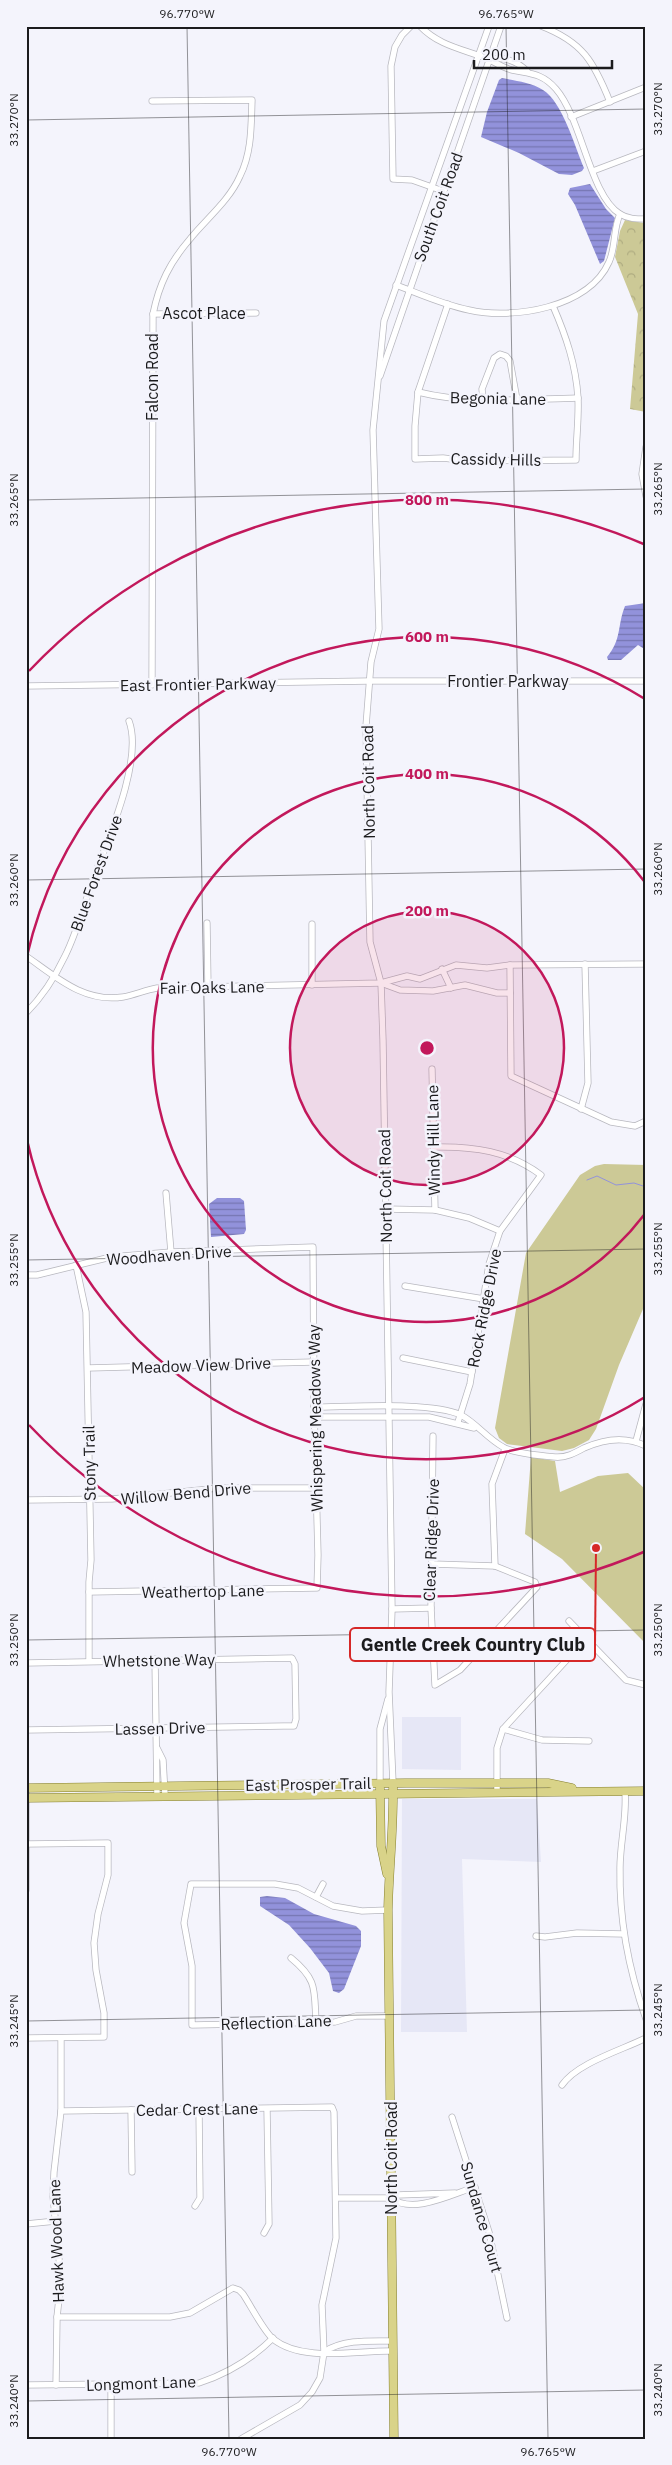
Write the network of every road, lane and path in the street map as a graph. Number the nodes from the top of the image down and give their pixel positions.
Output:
1 (411, 26) edge
2 (420, 26) edge
3 (489, 26) edge
4 (501, 26) edge
5 (541, 26) edge
6 (479, 56) junction
7 (490, 60) junction
8 (646, 87) edge
9 (152, 101) dead end
10 (610, 102) junction
11 (571, 117) junction
12 (646, 151) edge
13 (593, 171) junction
14 (431, 187) junction
15 (443, 191) junction
16 (620, 214) junction
17 (646, 219) edge
18 (396, 285) junction
19 (408, 290) junction
20 (448, 304) junction
21 (553, 306) junction
22 (256, 313) dead end
23 (153, 314) junction
24 (377, 389) junction
25 (418, 392) junction
26 (578, 398) junction
27 (483, 400) junction
28 (517, 400) junction
29 (646, 447) edge
30 (646, 496) edge
31 (646, 681) edge
32 (370, 682) junction
33 (152, 684) junction
34 (26, 686) edge
35 (129, 721) dead end
36 (207, 923) dead end
37 (312, 924) dead end
38 (26, 956) edge
39 (585, 964) junction
40 (646, 964) edge
41 (510, 965) junction
42 (442, 969) junction
43 (53, 976) junction
44 (414, 977) junction
45 (380, 983) junction
46 (312, 985) junction
47 (208, 987) junction
48 (451, 988) junction
49 (413, 990) junction
50 (510, 992) junction
51 (26, 1013) edge
52 (432, 1069) dead end
53 (581, 1109) junction
54 (646, 1121) edge
55 (434, 1147) junction
56 (166, 1193) dead end
57 (386, 1209) junction
58 (435, 1210) junction
59 (500, 1231) junction
60 (313, 1247) joint
61 (171, 1252) junction
62 (76, 1265) junction
63 (26, 1275) edge
64 (405, 1286) dead end
65 (484, 1299) junction
66 (403, 1358) dead end
67 (313, 1362) junction
68 (88, 1368) junction
69 (472, 1372) junction
70 (646, 1404) edge
71 (314, 1407) junction
72 (389, 1407) junction
73 (461, 1416) junction
74 (314, 1417) junction
75 (389, 1417) junction
76 (458, 1422) junction
77 (481, 1430) junction
78 (433, 1436) dead end
79 (636, 1441) junction
80 (646, 1446) edge
81 (505, 1448) junction
82 (316, 1488) junction
83 (90, 1499) junction
84 (26, 1500) edge
85 (432, 1564) junction
86 (496, 1566) junction
87 (317, 1588) joint
88 (89, 1592) junction
89 (431, 1608) junction
90 (392, 1609) junction
91 (569, 1621) dead end
92 (586, 1639) junction
93 (155, 1659) junction
94 (89, 1661) junction
95 (26, 1663) edge
96 (646, 1685) edge
97 (390, 1692) junction
98 (294, 1726) joint
99 (155, 1728) junction
100 (503, 1729) junction
101 (26, 1730) edge
102 (589, 1741) dead end
103 (380, 1783) junction
104 (392, 1783) junction
105 (497, 1783) junction
106 (161, 1786) junction
107 (26, 1788) edge
108 (588, 1791) junction
109 (646, 1791) edge
110 (497, 1792) junction
111 (625, 1792) junction
112 (380, 1793) junction
113 (393, 1793) junction
114 (161, 1795) junction
115 (26, 1798) edge
116 (27, 1844) edge
117 (388, 1878) junction
118 (323, 1884) dead end
119 (26, 1890) edge
120 (316, 1897) junction
121 (388, 1910) junction
122 (624, 1934) junction
123 (536, 1936) dead end
124 (291, 1958) dead end
125 (390, 2016) junction
126 (646, 2019) edge
127 (316, 2022) junction
128 (26, 2038) edge
129 (61, 2038) junction
130 (646, 2038) edge
131 (562, 2085) dead end
132 (200, 2109) junction
133 (267, 2109) junction
134 (131, 2110) junction
135 (61, 2111) junction
136 (452, 2116) dead end
137 (132, 2172) dead end
138 (475, 2187) junction
139 (455, 2193) junction
140 (430, 2194) junction
141 (336, 2198) junction
142 (391, 2198) junction
143 (430, 2203) junction
144 (195, 2206) dead end
145 (56, 2221) junction
146 (26, 2224) edge
147 (264, 2233) dead end
148 (57, 2317) junction
149 (507, 2318) dead end
150 (272, 2338) junction
151 (393, 2341) junction
152 (346, 2344) junction
153 (393, 2351) junction
154 (324, 2352) junction
155 (348, 2352) junction
156 (26, 2385) edge
157 (56, 2385) junction
158 (111, 2385) junction
159 (111, 2439) edge
160 (241, 2439) edge
161 (394, 2439) edge

1 - 14 street
2 - 6 street
3 - 6 street, South Coit Road
4 - 7 street, South Coit Road
5 - 10 street
6 - 7 street
6 - 14 street, South Coit Road
7 - 11 street
7 - 15 street, South Coit Road
8 - 10 street
9 - 23 street, Falcon Road
10 - 11 street
11 - 13 street
12 - 13 street
13 - 16 street
14 - 15 street
14 - 18 street, South Coit Road
15 - 19 street, South Coit Road
16 - 17 street
16 - 21 street
18 - 19 street
18 - 24 street, South Coit Road
19 - 20 street
19 - 24 street, South Coit Road
20 - 21 street
20 - 25 street
21 - 26 street
22 - 23 street, Ascot Place
23 - 33 street, Falcon Road
24 - 32 street, South Coit Road
25 - 26 street, Cassidy Hills
25 - 27 street, Begonia Lane
26 - 28 street, Begonia Lane
27 - 28 street, Begonia Lane
27 - 28 street
29 - 30 street
31 - 32 street, Frontier Parkway
32 - 33 street, East Frontier Parkway
32 - 45 street, North Coit Road
33 - 34 street, East Frontier Parkway
35 - 43 street, Blue Forest Drive
36 - 47 street
37 - 46 street
38 - 43 street, Fair Oaks Lane
39 - 40 street, Fair Oaks Lane
39 - 41 street, Fair Oaks Lane
39 - 53 street
41 - 42 street, Fair Oaks Lane
41 - 50 street
42 - 44 street, Fair Oaks Lane
42 - 48 street
43 - 47 street, Fair Oaks Lane
43 - 51 street, Blue Forest Drive
44 - 45 street, Fair Oaks Lane
44 - 49 street
45 - 46 street, Fair Oaks Lane
45 - 49 street, Fair Oaks Lane
45 - 57 street, North Coit Road
46 - 47 street, Fair Oaks Lane
48 - 49 street, Fair Oaks Lane
48 - 50 street, Fair Oaks Lane
50 - 53 street
52 - 55 street, Windy Hill Lane
53 - 54 street
55 - 58 street, Windy Hill Lane
55 - 59 street, Rock Ridge Drive
56 - 61 street
57 - 58 street
57 - 72 street, North Coit Road
58 - 59 street
59 - 65 street, Rock Ridge Drive
60 - 61 street, Woodhaven Drive
60 - 67 street, Whispering Meadows Way
61 - 62 street, Woodhaven Drive
62 - 63 street, Woodhaven Drive
62 - 68 street, Stony Trail
64 - 65 street
65 - 69 street, Rock Ridge Drive
66 - 69 street
67 - 68 street, Meadow View Drive
67 - 71 street, Whispering Meadows Way
68 - 83 street, Stony Trail
69 - 73 street, Rock Ridge Drive
70 - 79 street
71 - 72 street
71 - 74 street, Whispering Meadows Way
72 - 73 street
72 - 75 street, North Coit Road
73 - 76 street, Rock Ridge Drive
73 - 77 street
74 - 75 street
74 - 82 street, Whispering Meadows Way
75 - 76 street
75 - 90 street, North Coit Road
76 - 77 street
77 - 81 street
78 - 85 street, Clear Ridge Drive
79 - 80 street
79 - 81 street
81 - 86 street
82 - 83 street, Willow Bend Drive
82 - 87 street, Whispering Meadows Way
83 - 84 street, Willow Bend Drive
83 - 88 street, Stony Trail
85 - 86 street
85 - 89 street, Clear Ridge Drive
86 - 89 street
87 - 88 street, Weathertop Lane
88 - 94 street, Stony Trail
89 - 90 street, Clear Ridge Drive
90 - 97 street, North Coit Road
91 - 92 street
92 - 96 street
92 - 100 street
93 - 94 street, Whetstone Way
93 - 98 street, Whetstone Way
93 - 99 street
94 - 95 street, Whetstone Way
97 - 103 street, North Coit Road
97 - 104 street, North Coit Road
98 - 99 street, Lassen Drive
99 - 101 street, Lassen Drive
99 - 106 street
100 - 102 street
100 - 105 street
103 - 104 main road, East Prosper Trail
103 - 106 main road, East Prosper Trail
103 - 112 main road, North Coit Road
104 - 105 main road, East Prosper Trail
104 - 113 main road, North Coit Road
105 - 108 main road, East Prosper Trail
105 - 110 street
106 - 107 main road, East Prosper Trail
106 - 114 street
107 - 115 street
108 - 110 main road, East Prosper Trail
108 - 111 main road, East Prosper Trail
109 - 111 main road, East Prosper Trail
110 - 113 main road, East Prosper Trail
111 - 122 street
112 - 113 main road, East Prosper Trail
112 - 114 main road, East Prosper Trail
112 - 117 main road, North Coit Road
113 - 117 main road, North Coit Road
114 - 115 main road, East Prosper Trail
115 - 116 street
116 - 119 street
116 - 129 street
117 - 121 main road, North Coit Road
118 - 120 street
120 - 121 street
120 - 127 street, Reflection Lane
121 - 125 main road, North Coit Road
122 - 123 street
122 - 126 street
124 - 127 street
125 - 127 street, Reflection Lane
125 - 142 main road, North Coit Road
128 - 129 street
129 - 135 street, Hawk Wood Lane
130 - 131 street
132 - 133 street, Cedar Crest Lane
132 - 134 street, Cedar Crest Lane
132 - 144 street
133 - 141 street, Cedar Crest Lane
133 - 147 street
134 - 135 street, Cedar Crest Lane
134 - 137 street
135 - 145 street, Hawk Wood Lane
136 - 138 street, Sundance Court
138 - 139 street
138 - 149 street, Sundance Court
139 - 140 street
139 - 143 street
140 - 142 street
140 - 143 street
141 - 142 street
141 - 154 street
142 - 143 street
142 - 151 main road, North Coit Road
145 - 146 street
145 - 148 street, Hawk Wood Lane
148 - 150 street
148 - 157 street, Hawk Wood Lane
150 - 154 street
150 - 158 street, Longmont Lane
151 - 152 street
151 - 153 main road, North Coit Road
152 - 154 street
152 - 155 street
153 - 155 street
153 - 161 main road, North Coit Road
154 - 155 street
154 - 160 street
156 - 157 street, Longmont Lane
157 - 158 street, Longmont Lane
158 - 159 street

